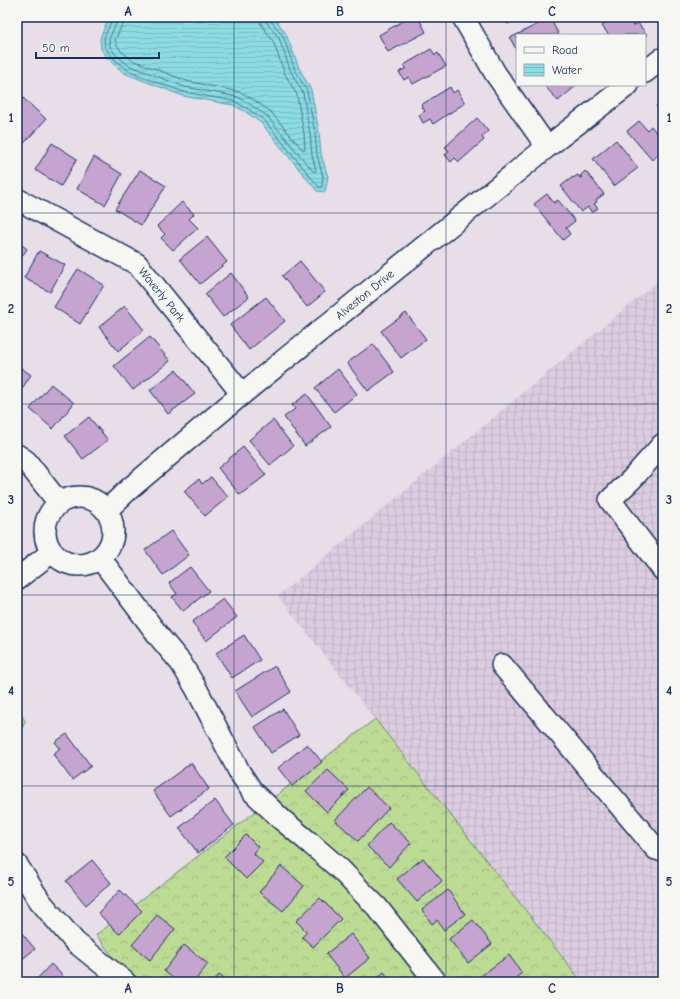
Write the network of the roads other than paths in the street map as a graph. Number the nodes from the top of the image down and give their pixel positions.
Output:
1 (463, 17) edge
2 (663, 58) edge
3 (646, 71) edge
4 (627, 86) edge
5 (547, 147) junction
6 (17, 199) edge
7 (242, 394) junction
8 (663, 444) edge
9 (17, 454) edge
10 (59, 503) junction
11 (107, 510) junction
12 (52, 552) junction
13 (100, 558) junction
14 (663, 570) edge
15 (17, 579) edge
16 (502, 665) dead end
17 (663, 851) edge
18 (17, 865) edge
19 (125, 982) edge
20 (436, 982) edge

1 - 5 street
2 - 3 street
4 - 5 street, Alveston Drive
5 - 7 street, Alveston Drive
6 - 7 street, Waverly Park
7 - 11 street, Alveston Drive
8 - 14 street
9 - 10 street
10 - 11 street
10 - 12 street
11 - 13 street
12 - 13 street
12 - 15 street
13 - 20 street
16 - 17 street
18 - 19 street

